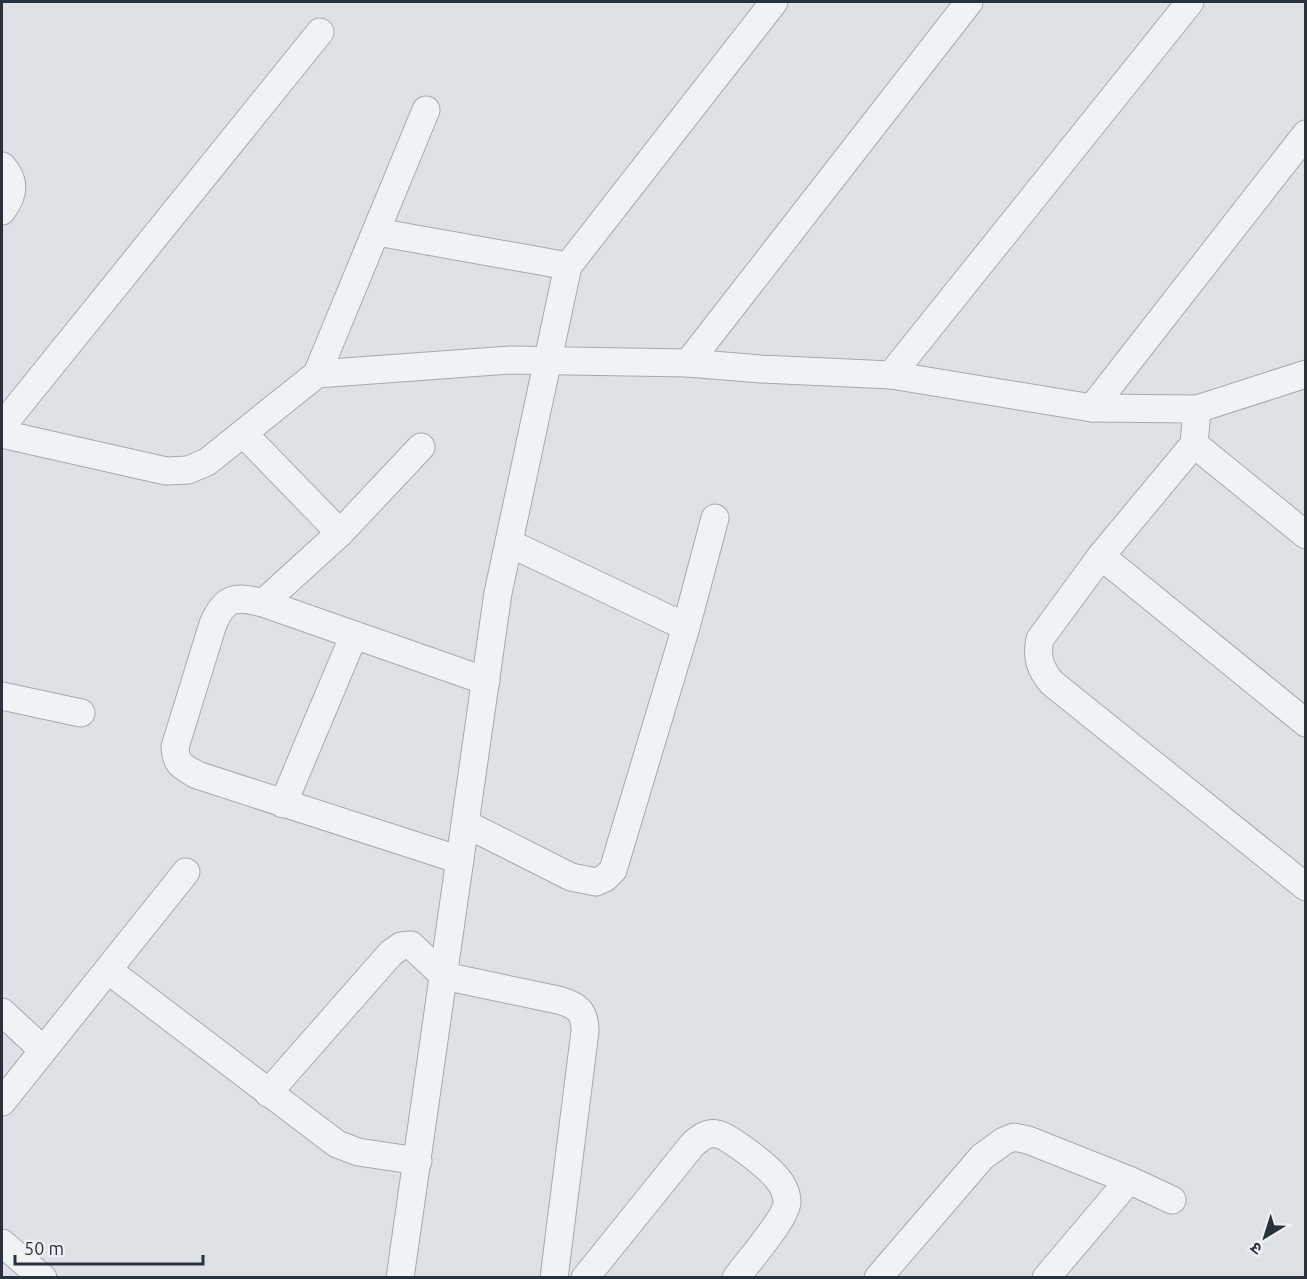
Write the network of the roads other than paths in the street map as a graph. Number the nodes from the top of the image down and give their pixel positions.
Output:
1 (774, 2) edge
2 (969, 2) edge
3 (1190, 2) edge
4 (320, 32) dead end
5 (426, 110) dead end
6 (1305, 134) edge
7 (2, 166) edge
8 (2, 211) edge
9 (377, 232) junction
10 (568, 266) junction
11 (548, 361) junction
12 (688, 363) junction
13 (317, 374) junction
14 (1305, 374) edge
15 (891, 375) junction
16 (1092, 408) junction
17 (1197, 409) junction
18 (2, 426) edge
19 (2, 434) edge
20 (244, 434) junction
21 (1194, 444) junction
22 (421, 447) dead end
23 (715, 518) dead end
24 (340, 533) junction
25 (1305, 535) edge
26 (509, 543) junction
27 (1101, 556) junction
28 (263, 603) junction
29 (686, 627) junction
30 (354, 635) junction
31 (486, 681) junction
32 (2, 696) edge
33 (1301, 710) edge
34 (81, 713) dead end
35 (283, 804) junction
36 (465, 824) junction
37 (460, 860) junction
38 (186, 872) dead end
39 (1305, 887) edge
40 (108, 970) junction
41 (444, 976) junction
42 (2, 1012) edge
43 (42, 1049) junction
44 (268, 1093) junction
45 (2, 1102) edge
46 (418, 1161) junction
47 (1130, 1180) junction
48 (1172, 1200) dead end
49 (2, 1243) edge
50 (43, 1278) edge
51 (400, 1278) edge
52 (554, 1278) edge
53 (585, 1278) edge
54 (736, 1278) edge
55 (878, 1278) edge
56 (1046, 1278) edge

1 - 10 street
2 - 12 street
3 - 15 street
4 - 18 street
5 - 9 street
6 - 16 street
7 - 8 street
9 - 10 street
9 - 13 street
10 - 11 street
11 - 12 street
11 - 13 street
11 - 26 street
12 - 15 street
13 - 20 street
14 - 17 street
15 - 16 street
16 - 17 street
17 - 21 street
19 - 20 street
20 - 24 street
21 - 25 street
21 - 27 street
22 - 24 street
23 - 29 street
24 - 28 street
26 - 29 street
26 - 31 street
27 - 33 street
27 - 39 street
28 - 30 street
28 - 35 street
29 - 36 street
30 - 31 street
30 - 35 street
31 - 36 street
32 - 34 street
35 - 37 street
36 - 37 street
37 - 41 street
38 - 40 street
40 - 43 street
40 - 44 street
41 - 44 street
41 - 46 street
41 - 52 street
42 - 43 street
43 - 45 street
44 - 46 street
46 - 51 street
47 - 48 street
47 - 55 street
47 - 56 street
49 - 50 street
53 - 54 street

